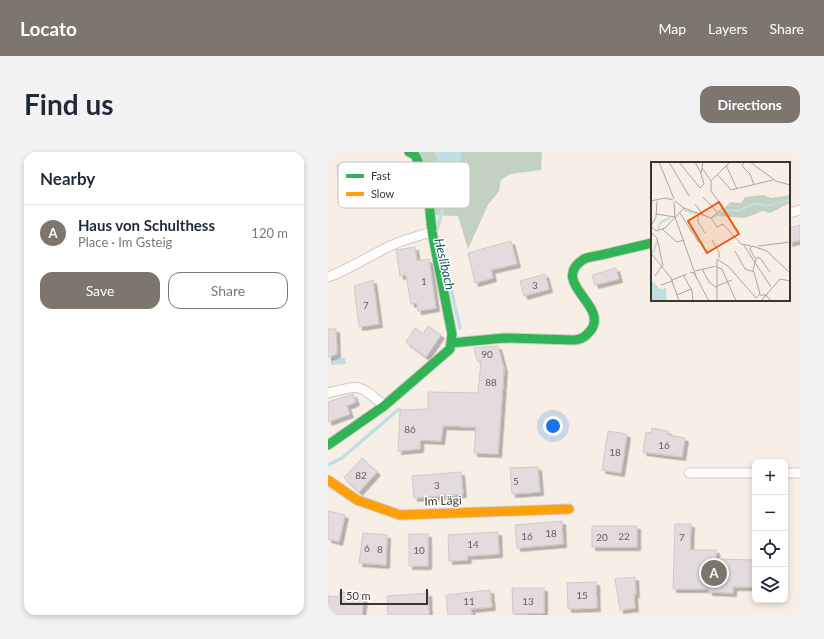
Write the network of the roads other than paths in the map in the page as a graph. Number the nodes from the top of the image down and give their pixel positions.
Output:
1 (409, 152) edge
2 (419, 162) edge
3 (430, 208) edge
4 (800, 210) edge
5 (790, 213) edge
6 (432, 232) junction
7 (651, 243) edge
8 (328, 277) edge
9 (451, 343) junction
10 (328, 394) edge
11 (384, 406) junction
12 (328, 445) edge
13 (689, 473) dead end
14 (752, 473) edge
15 (788, 473) edge
16 (800, 473) edge
17 (328, 480) edge
18 (569, 509) dead end

1 - 2 street
3 - 6 street
4 - 5 street
6 - 8 street
6 - 9 street
7 - 9 street
9 - 11 street
10 - 11 street
11 - 12 street
13 - 14 street
15 - 16 street
17 - 18 street, Im Lägi

